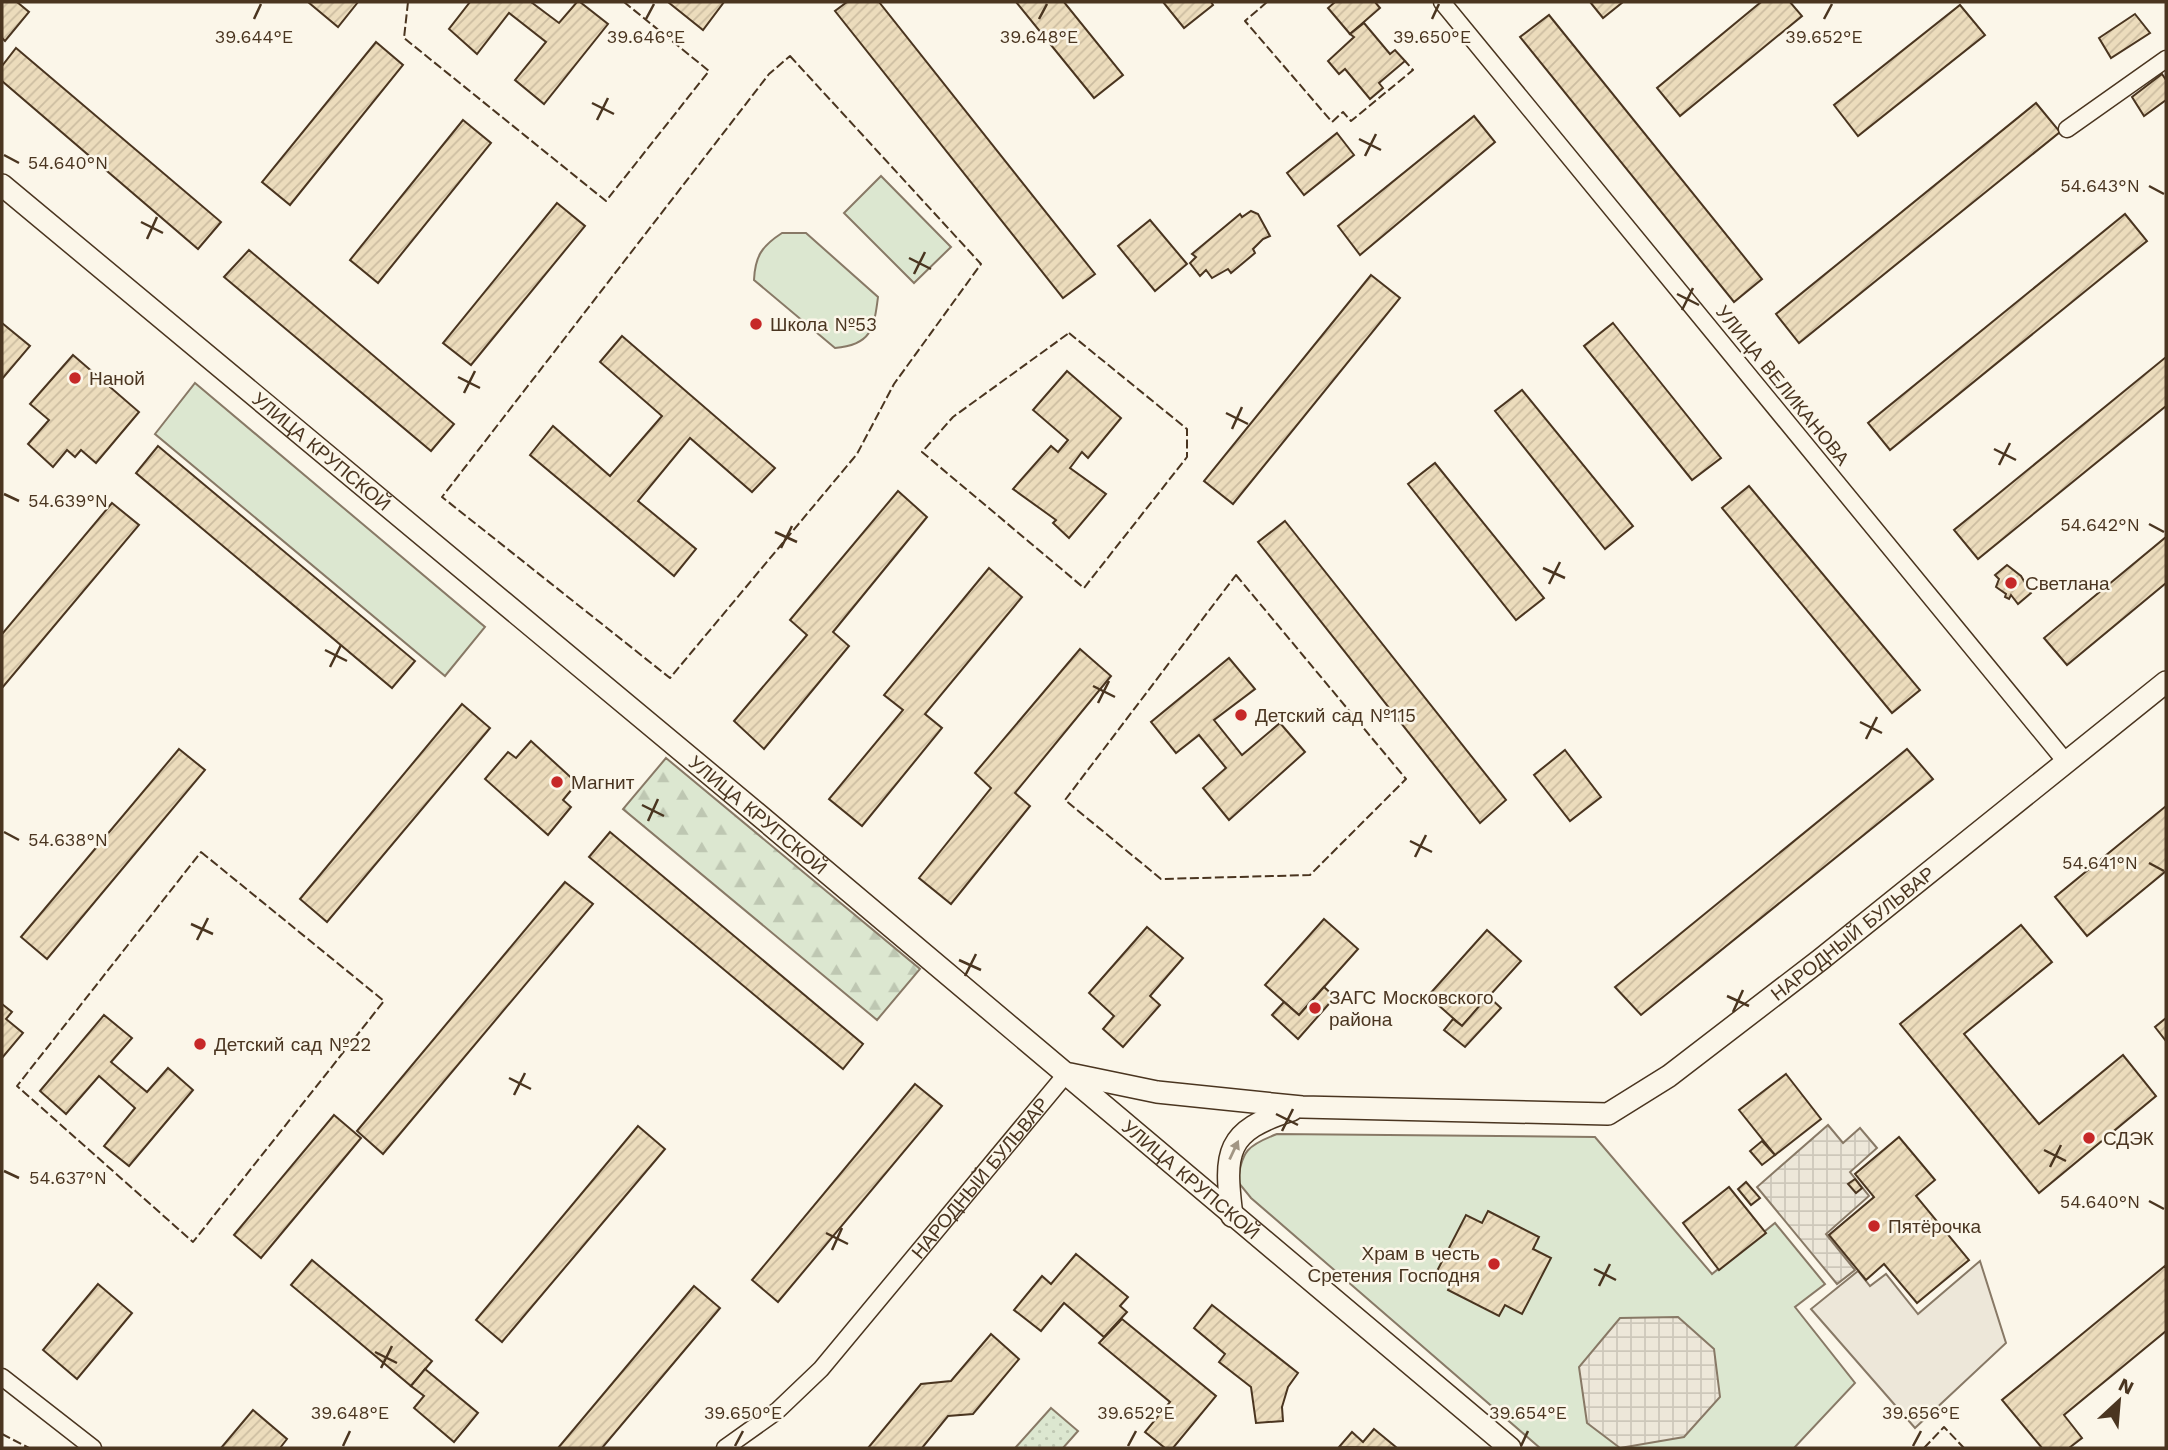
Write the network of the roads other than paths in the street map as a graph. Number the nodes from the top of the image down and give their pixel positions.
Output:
1 (1442, 2) edge
2 (2166, 59) edge
3 (2067, 129) dead end
4 (2, 185) edge
5 (2166, 682) edge
6 (2066, 762) junction
7 (1067, 1073) junction
8 (1157, 1092) junction
9 (1302, 1107) junction
10 (1139, 1134) junction
11 (1232, 1216) junction
12 (2, 1377) edge
13 (93, 1448) edge
14 (725, 1448) edge
15 (1510, 1448) edge

1 - 6 street, УЛИЦА ВЕЛИКАНОВА
2 - 3 street
4 - 7 street, УЛИЦА КРУПСКОЙ
5 - 6 street, НАРОДНЫЙ БУЛЬВАР
6 - 9 street, НАРОДНЫЙ БУЛЬВАР
7 - 8 street, НАРОДНЫЙ БУЛЬВАР
7 - 10 street, УЛИЦА КРУПСКОЙ
7 - 14 street, НАРОДНЫЙ БУЛЬВАР
8 - 9 street, НАРОДНЫЙ БУЛЬВАР
8 - 10 street
11 -> 9 street, НАРОДНЫЙ БУЛЬВАР
10 - 11 street, УЛИЦА КРУПСКОЙ
11 - 15 street, УЛИЦА КРУПСКОЙ
12 - 13 street

